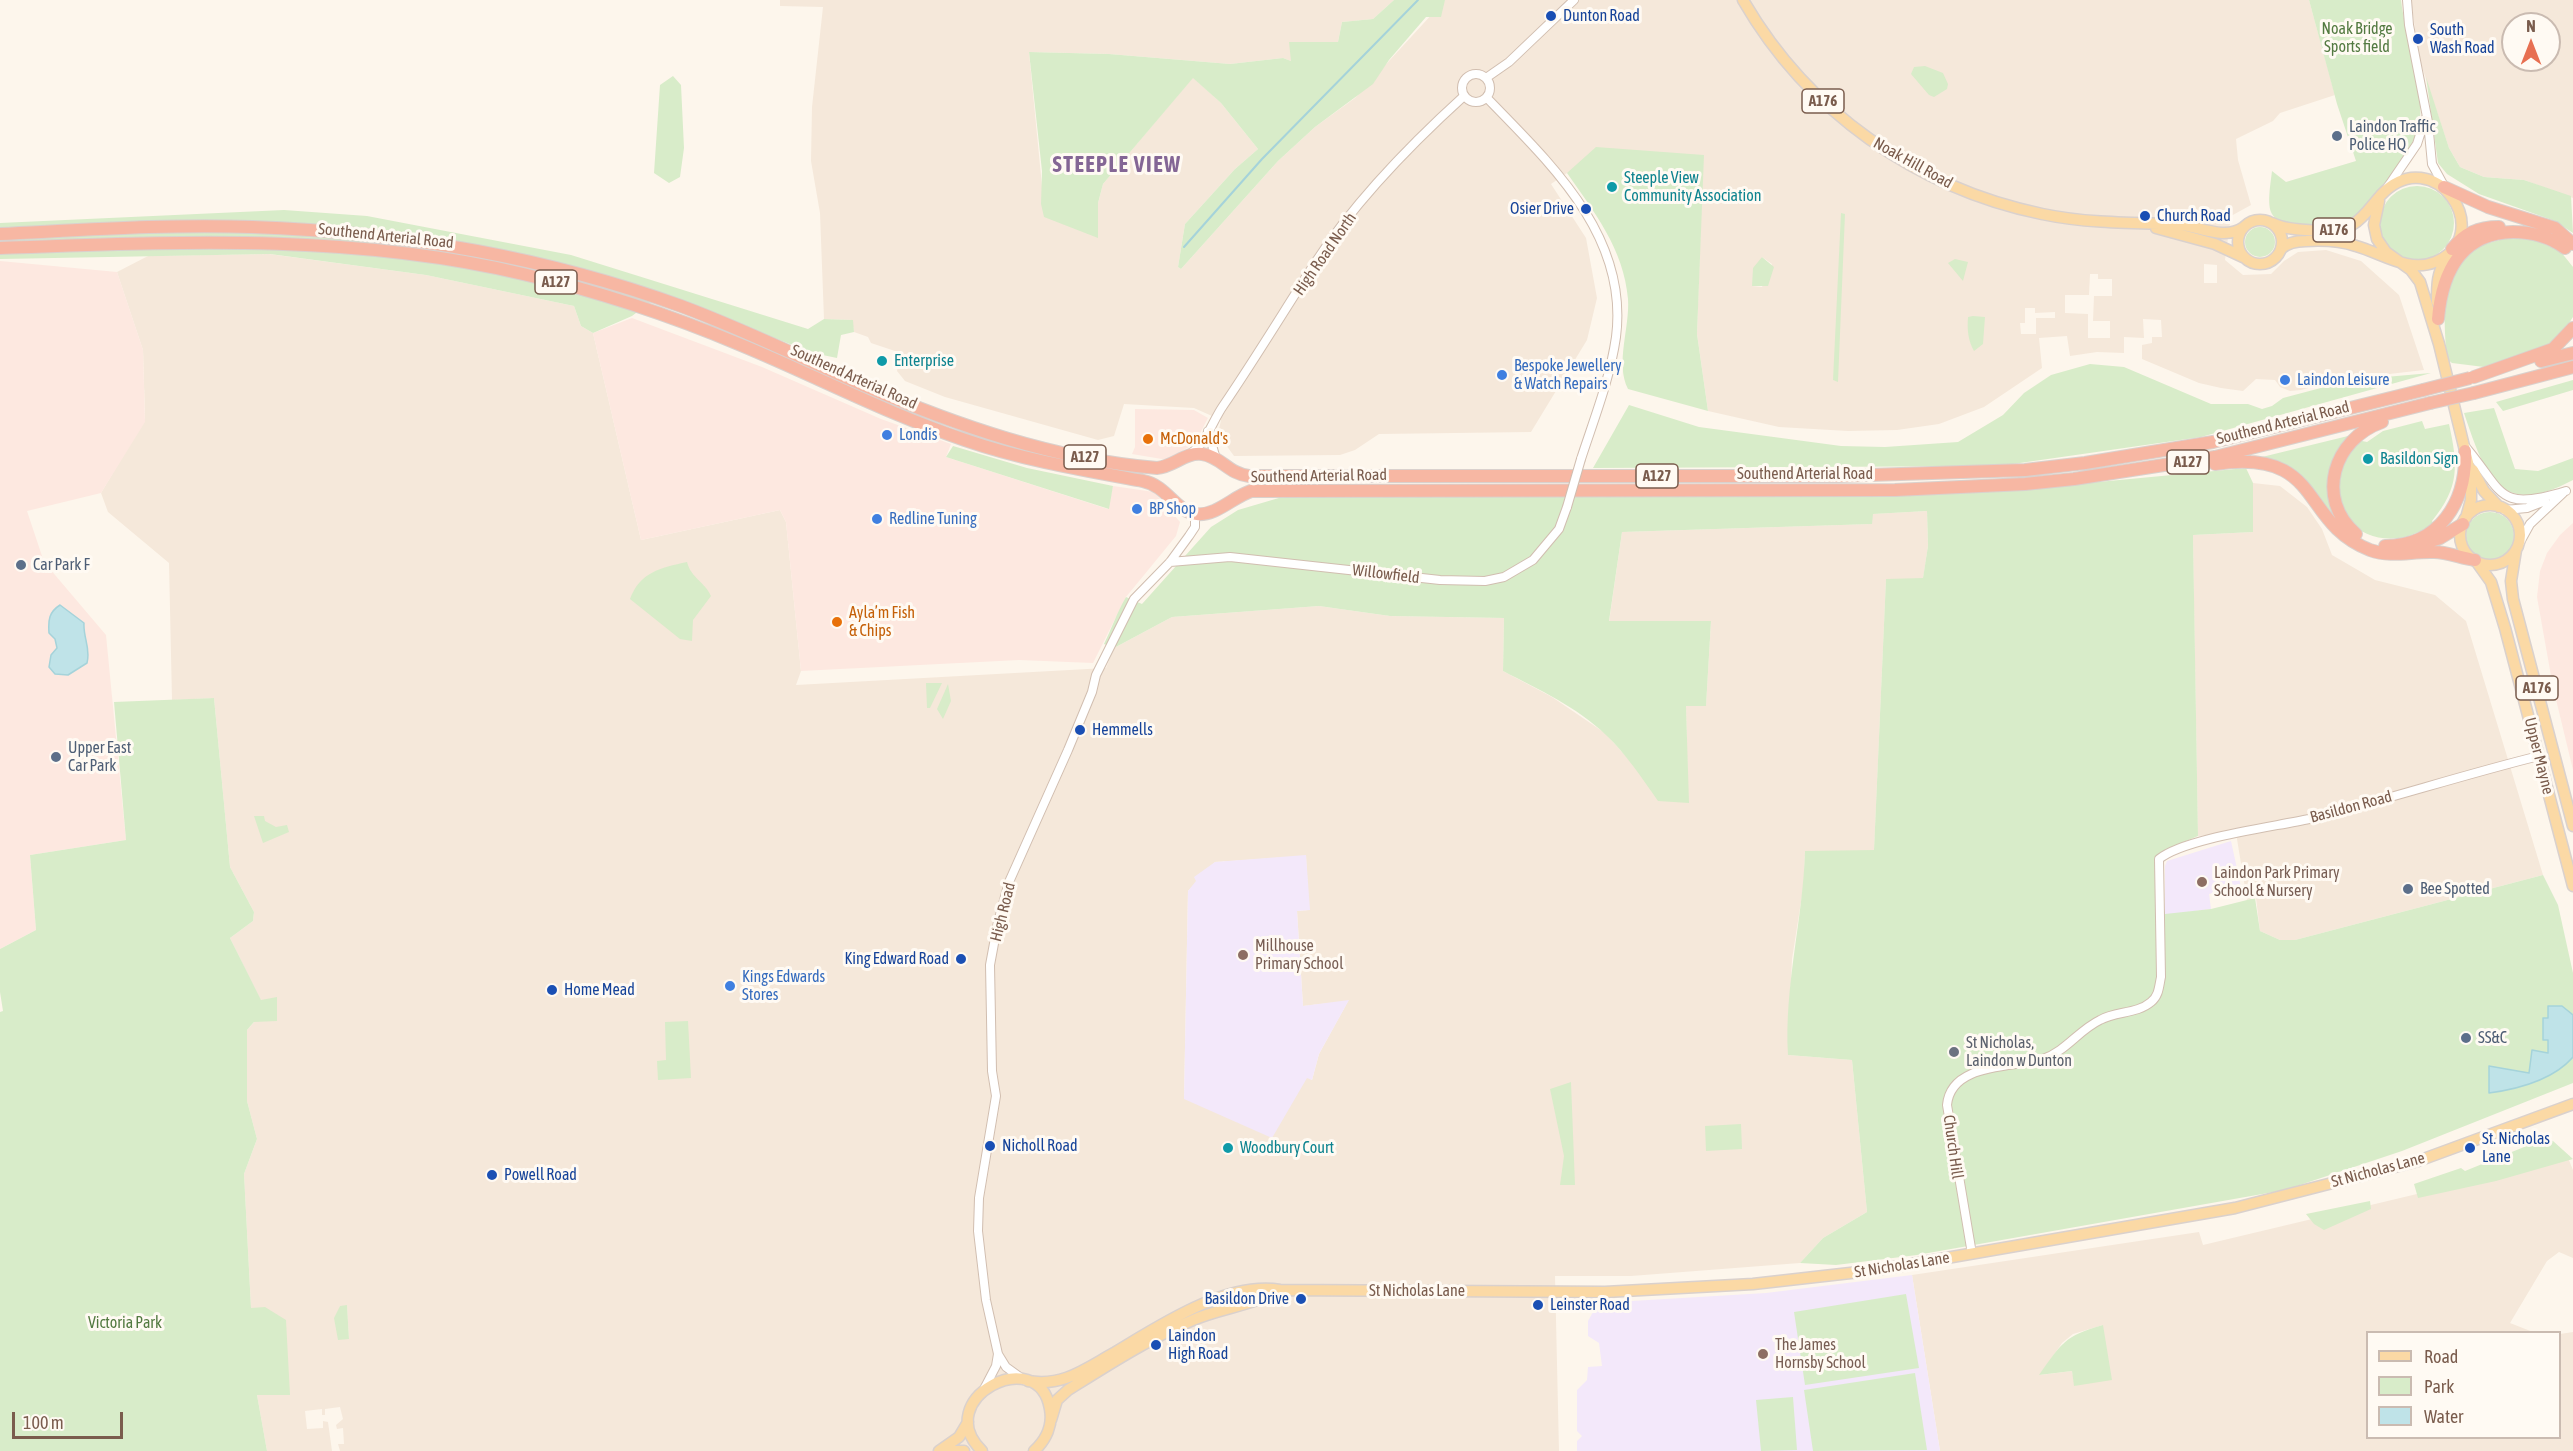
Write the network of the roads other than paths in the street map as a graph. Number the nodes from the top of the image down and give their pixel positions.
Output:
1 (1574, 0) edge
2 (1743, 0) edge
3 (2407, 0) edge
4 (1486, 78) junction
5 (1464, 96) junction
6 (1487, 98) junction
7 (2426, 113) junction
8 (2444, 187) junction
9 (2383, 193) junction
10 (2272, 223) junction
11 (2142, 224) junction
12 (2244, 227) junction
13 (0, 234) edge
14 (0, 248) edge
15 (2282, 249) junction
16 (2452, 249) junction
17 (2570, 250) edge
18 (2246, 259) junction
19 (2396, 261) junction
20 (2438, 319) junction
21 (2573, 328) edge
22 (2439, 344) junction
23 (2573, 353) edge
24 (2573, 367) edge
25 (2472, 377) junction
26 (2430, 403) junction
27 (1208, 430) junction
28 (2466, 452) junction
29 (1188, 456) junction
30 (1217, 460) junction
31 (2074, 479) junction
32 (2569, 489) edge
33 (2502, 508) junction
34 (1195, 514) junction
35 (2465, 521) junction
36 (2385, 546) junction
37 (2517, 547) junction
38 (2475, 561) junction
39 (1170, 562) junction
40 (2539, 756) junction
41 (2573, 825) edge
42 (2163, 856) joint
43 (2573, 886) edge
44 (2573, 1097) edge
45 (2573, 1104) edge
46 (2508, 1127) junction
47 (1972, 1254) junction
48 (1280, 1290) junction
49 (998, 1354) junction
50 (1026, 1381) junction
51 (982, 1392) junction
52 (968, 1420) junction
53 (1051, 1420) junction
54 (1041, 1446) edge
55 (939, 1451) edge
56 (948, 1451) edge
57 (964, 1451) edge
58 (982, 1451) edge
59 (1034, 1451) edge

1 - 4 street
2 - 11 main road, Noak Hill Road / A176
3 - 7 street
4 - 5 street
4 - 6 street
5 - 6 street
5 - 27 street, High Road North
6 - 39 street, Willowfield, bridge
7 - 8 street
7 - 9 street
8 - 9 main road
8 - 16 main road
8 - 17 highway
9 - 10 main road, A176
9 - 19 main road
10 - 12 main road
10 - 15 main road
11 - 12 main road, Noak Hill Road / A176
11 - 18 main road, Noak Hill Road / A176
12 - 18 main road
13 - 29 highway, Southend Arterial Road / A127
14 - 34 highway, Southend Arterial Road / A127
15 - 18 main road
15 - 19 main road, A176
16 - 17 highway
16 - 19 main road
16 - 20 main road, A176
17 - 20 highway
19 - 22 main road, A176
20 - 22 main road, A176
21 - 25 highway, A127
22 - 28 main road, A176
23 - 25 highway, Southend Arterial Road / A127
24 - 26 highway, Southend Arterial Road / A127, bridge
25 - 30 highway, Southend Arterial Road / A127, bridge
26 - 31 highway, Southend Arterial Road / A127
26 - 36 highway, A127
27 - 29 street, High Road North
27 - 30 street
28 - 32 street
28 - 33 main road, A176
28 - 35 main road, A176
28 - 36 highway
29 - 30 highway, Southend Arterial Road / A127
31 - 34 highway, Southend Arterial Road / A127
31 - 38 highway, A127
32 - 33 street
32 - 37 street
33 - 35 main road
33 - 37 main road
34 - 39 street, High Road
35 - 36 highway, A127
35 - 38 main road
37 - 38 main road
37 - 41 main road, Upper Mayne / A176
38 - 40 main road, Upper Mayne / A176
39 - 49 street, High Road
40 - 42 street, Basildon Road
40 - 43 main road, Upper Mayne / A176
42 - 47 street, Church Hill
44 - 46 main road, St Nicholas Lane
45 - 46 main road, St Nicholas Lane
46 - 47 main road, St Nicholas Lane
47 - 48 main road, St Nicholas Lane
48 - 50 main road, St Nicholas Lane
48 - 53 main road, St Nicholas Lane
49 - 50 street
49 - 51 street
50 - 51 main road, St Nicholas Lane
50 - 53 main road
51 - 52 main road
52 - 55 main road
52 - 58 main road
53 - 54 main road, St Nicholas Lane
54 - 59 main road
56 - 57 main road

